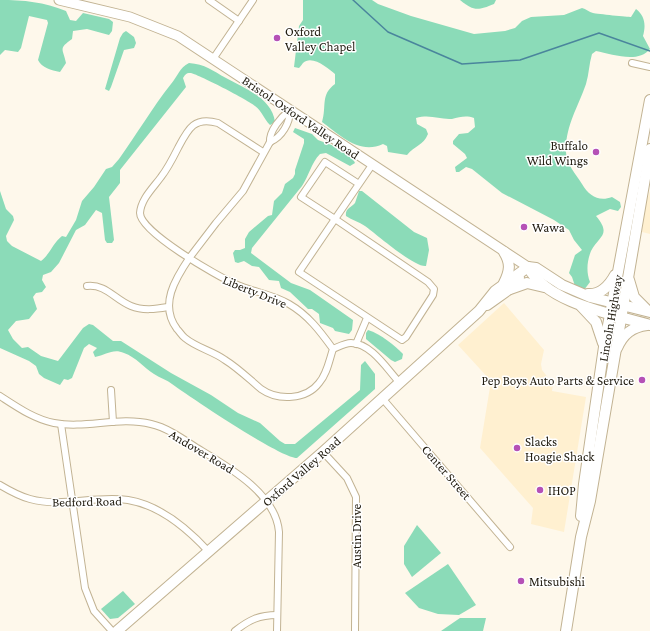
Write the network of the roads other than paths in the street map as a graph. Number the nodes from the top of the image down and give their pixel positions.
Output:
1 (59, 0) edge
2 (209, 0) edge
3 (253, 0) edge
4 (239, 21) junction
5 (213, 59) junction
6 (632, 63) dead end
7 (650, 67) edge
8 (650, 100) edge
9 (290, 110) junction
10 (650, 149) edge
11 (263, 152) junction
12 (372, 165) junction
13 (359, 184) junction
14 (336, 219) junction
15 (504, 252) junction
16 (190, 257) junction
17 (528, 267) junction
18 (618, 272) junction
19 (628, 274) junction
20 (87, 286) dead end
21 (506, 287) junction
22 (547, 288) junction
23 (578, 298) junction
24 (622, 306) junction
25 (168, 307) junction
26 (611, 308) junction
27 (650, 312) edge
28 (620, 316) junction
29 (367, 318) junction
30 (650, 325) edge
31 (356, 344) junction
32 (604, 346) junction
33 (333, 349) junction
34 (613, 357) junction
35 (399, 382) junction
36 (111, 390) dead end
37 (0, 396) edge
38 (382, 398) junction
39 (113, 422) junction
40 (61, 424) junction
41 (323, 452) junction
42 (0, 485) edge
43 (73, 500) junction
44 (266, 502) junction
45 (581, 537) junction
46 (510, 547) dead end
47 (209, 552) junction
48 (277, 615) junction
49 (112, 631) edge
50 (117, 631) edge
51 (234, 631) edge
52 (277, 631) edge
53 (355, 631) edge
54 (566, 631) edge

1 - 5 main road, Bristol-Oxford Valley Road
2 - 4 street
3 - 4 street
4 - 5 street
5 - 9 main road, Bristol-Oxford Valley Road
6 - 7 street
8 - 18 main road, Lincoln Highway
9 - 11 street
9 - 12 main road, Bristol-Oxford Valley Road
10 - 19 main road, Lincoln Highway
11 - 16 street
11 - 16 street, Liberty Drive
12 - 13 street
12 - 15 main road, Bristol-Oxford Valley Road
13 - 14 street
13 - 14 street
14 - 29 street
14 - 29 street
15 - 17 main road, Bristol-Oxford Valley Road
15 - 21 main road
16 - 25 street
16 - 33 street, Liberty Drive
17 - 21 main road, Oxford Valley Road
17 - 22 main road
17 - 23 main road
18 - 23 main road
18 - 26 main road, Lincoln Highway
19 - 24 main road, Lincoln Highway
19 - 27 main road
20 - 25 street
21 - 22 main road
21 - 35 main road, Oxford Valley Road
22 - 23 main road
23 - 26 main road
23 - 32 main road
24 - 26 main road
24 - 27 main road
24 - 28 main road, Lincoln Highway
25 - 33 street
26 - 28 main road
26 - 32 main road, Lincoln Highway
28 - 30 main road
28 - 34 main road, Lincoln Highway
29 - 31 street
30 - 34 main road
31 - 33 street
31 - 35 street
32 - 45 main road, Lincoln Highway
34 - 45 main road, Lincoln Highway
35 - 38 main road, Oxford Valley Road
36 - 39 street
37 - 40 street, Andover Road
38 - 41 main road, Oxford Valley Road
38 - 46 street, Center Street
39 - 40 street, Andover Road
39 - 44 street, Andover Road
40 - 43 street
41 - 44 main road, Oxford Valley Road
41 - 53 street, Austin Drive
42 - 43 street, Bedford Road
43 - 47 street, Bedford Road
43 - 49 street
44 - 47 main road, Oxford Valley Road
44 - 48 street, Andover Road
45 - 54 main road, Lincoln Highway
47 - 50 main road, Oxford Valley Road
48 - 51 street
48 - 52 street, Andover Road

